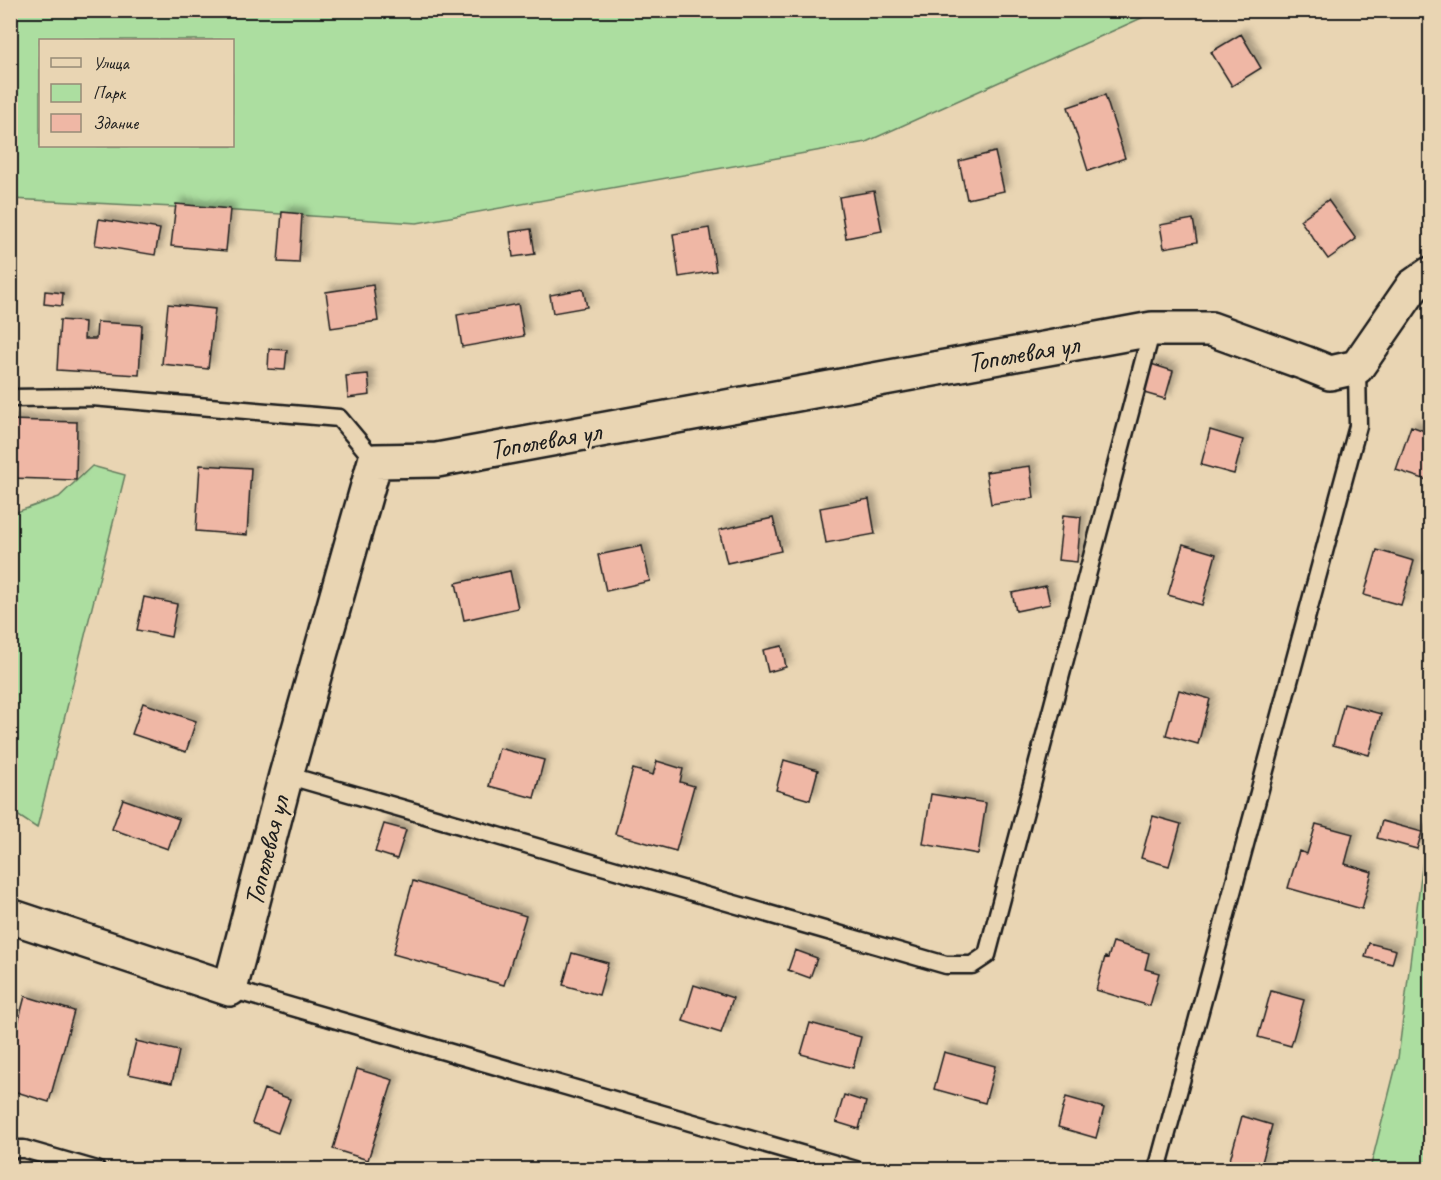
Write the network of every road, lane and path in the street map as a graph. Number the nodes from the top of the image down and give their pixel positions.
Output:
1 (1431, 274) edge
2 (1152, 329) junction
3 (1357, 367) junction
4 (10, 398) edge
5 (375, 462) junction
6 (286, 775) junction
7 (10, 916) edge
8 (230, 989) junction
9 (10, 1149) edge
10 (97, 1170) edge
11 (856, 1170) edge
12 (1157, 1170) edge

1 - 3 street
2 - 3 street, Тополевая ул
2 - 5 street, Тополевая ул
2 - 6 lane
3 - 12 lane
4 - 5 lane
5 - 6 street, Тополевая ул
6 - 8 street, Тополевая ул
7 - 8 street
8 - 11 lane
9 - 10 lane

